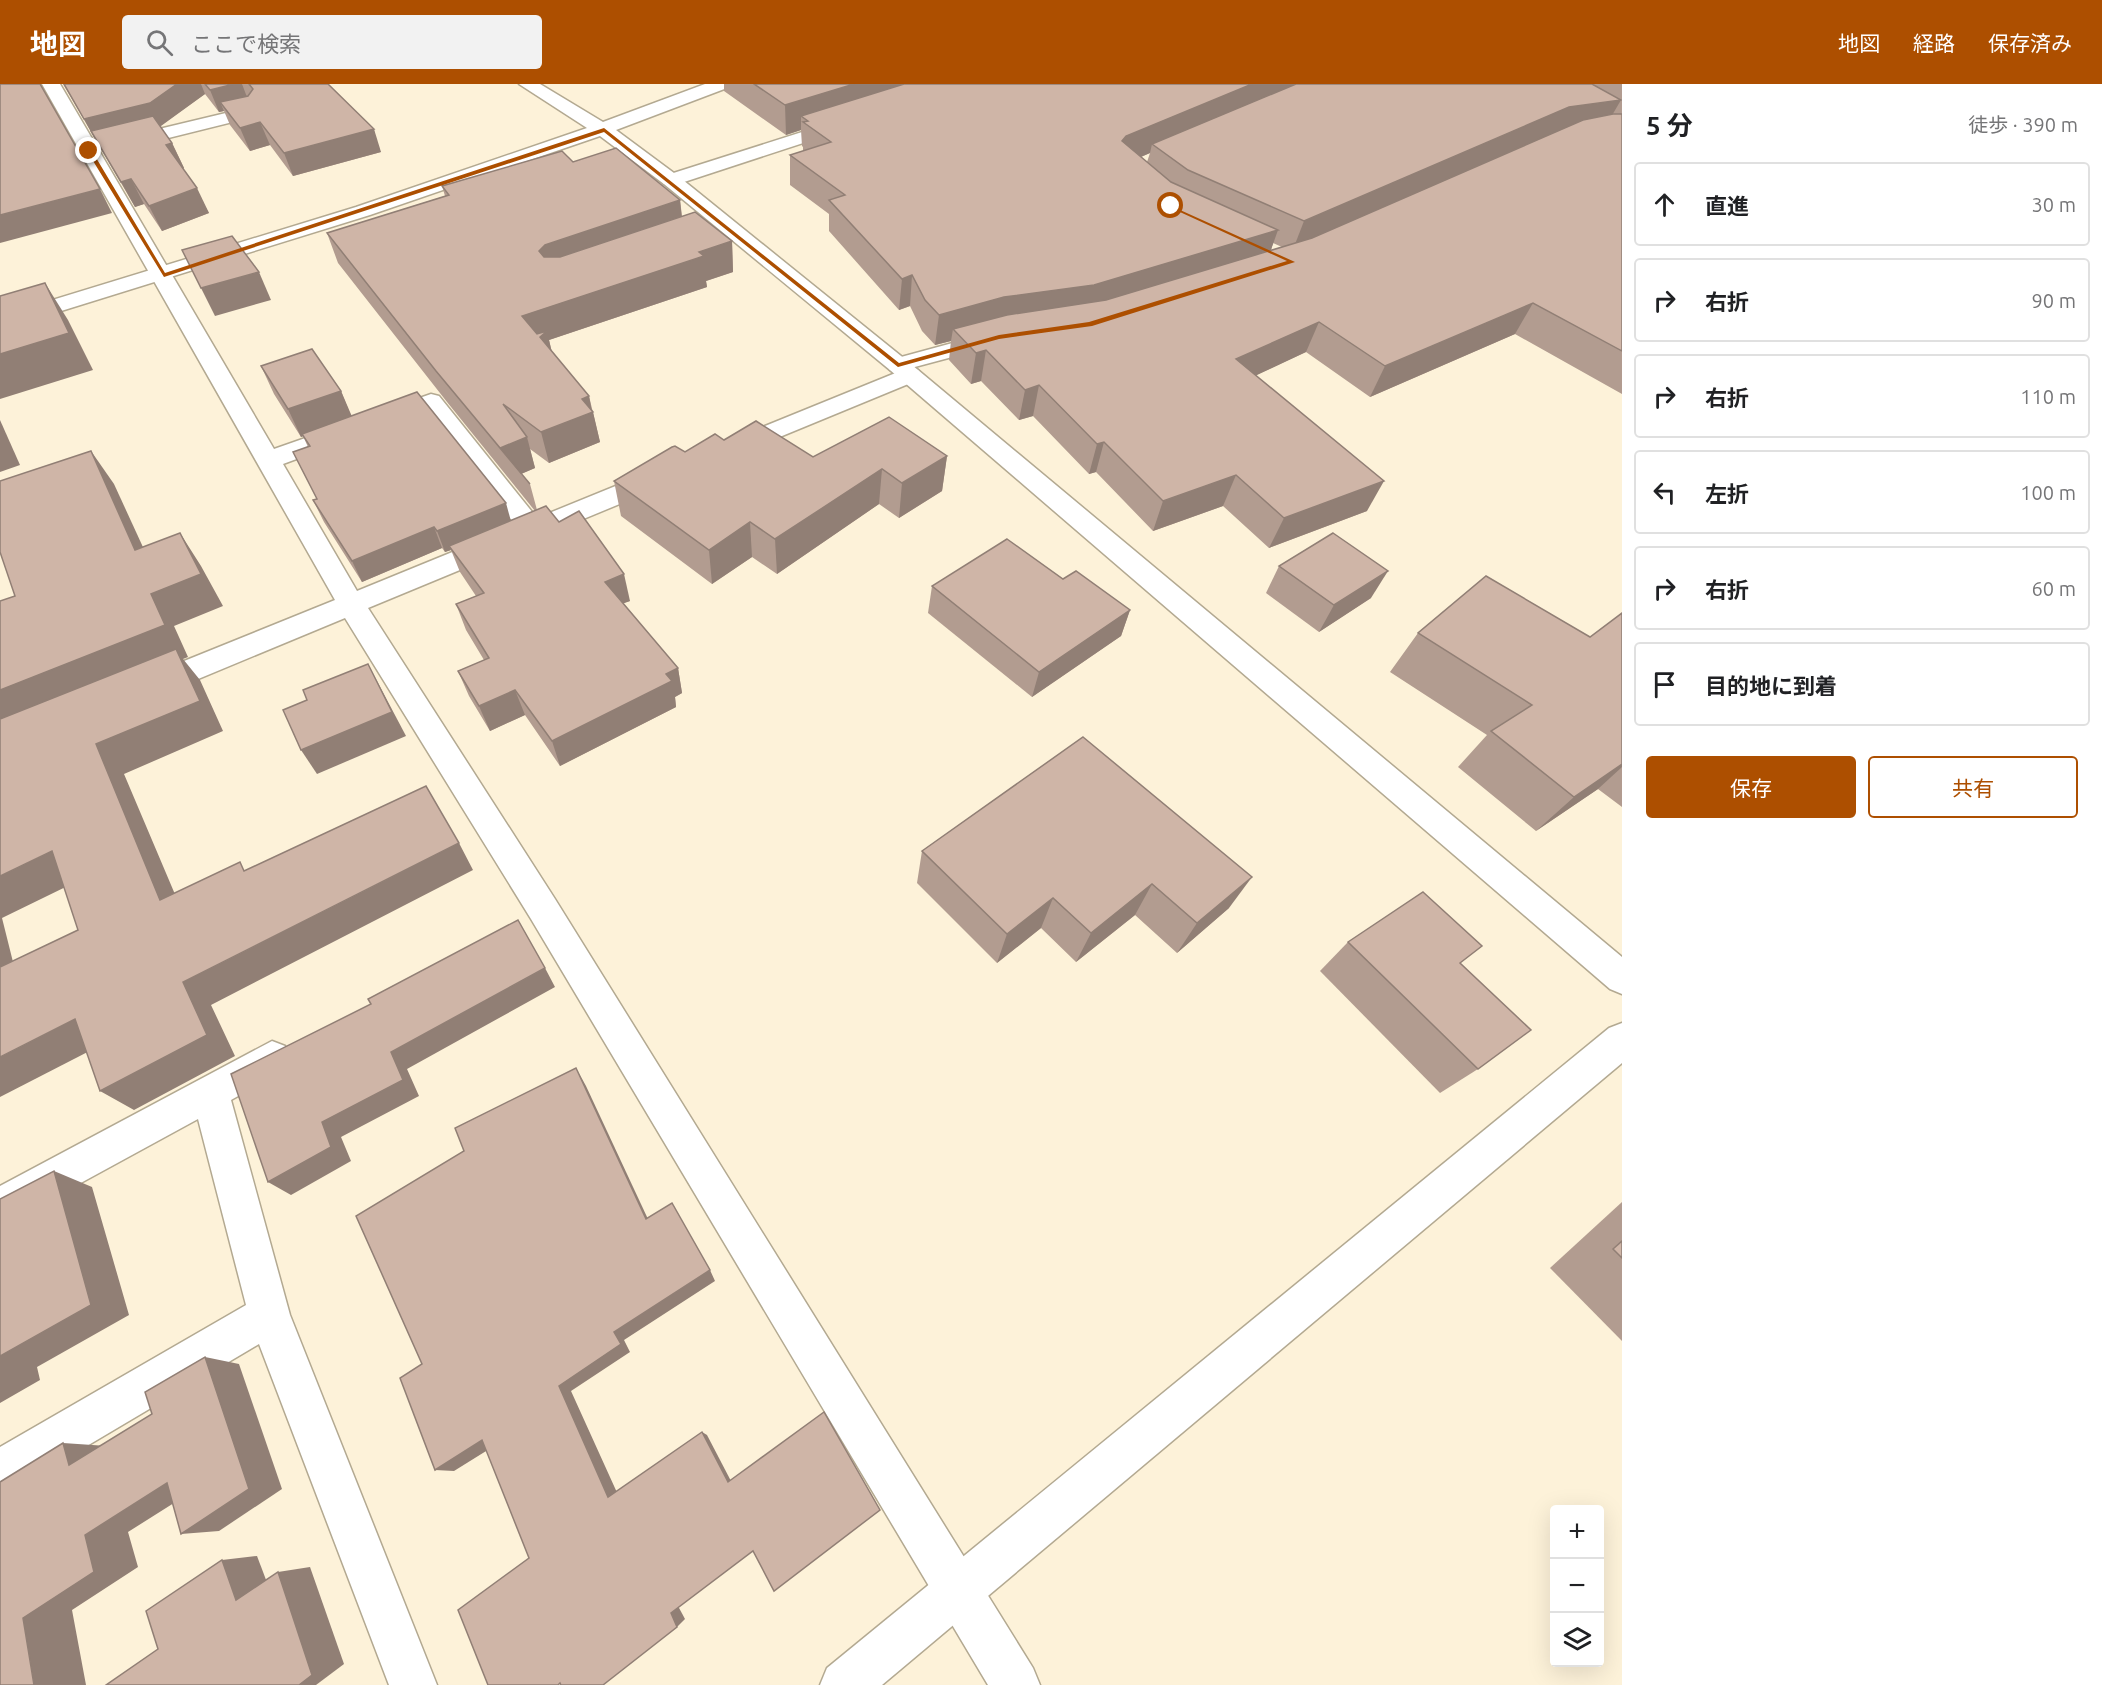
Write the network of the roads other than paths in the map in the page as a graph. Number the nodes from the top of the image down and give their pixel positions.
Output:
1 (51, 84) edge
2 (528, 84) edge
3 (722, 84) edge
4 (251, 112) edge
5 (859, 119) edge
6 (604, 130) junction
7 (89, 151) junction
8 (671, 180) junction
9 (164, 275) junction
10 (0, 324) edge
11 (1010, 336) edge
12 (904, 370) junction
13 (710, 457) edge
14 (269, 460) junction
15 (677, 471) edge
16 (533, 530) junction
17 (351, 604) junction
18 (132, 694) edge
19 (543, 909) junction
20 (512, 926) edge
21 (1622, 978) edge
22 (1622, 1040) edge
23 (304, 1041) edge
24 (210, 1093) junction
25 (0, 1207) edge
26 (269, 1315) junction
27 (0, 1472) edge
28 (959, 1588) junction
29 (413, 1685) edge
30 (844, 1685) edge
31 (1016, 1685) edge

1 - 7 street
2 - 6 street
3 - 6 street
4 - 7 street
5 - 8 street
6 - 8 street
6 - 9 street
7 - 9 street
8 - 12 street
9 - 10 street
9 - 14 street
11 - 12 street
12 - 13 street
12 - 21 street
14 - 16 street
14 - 17 street
15 - 16 street
16 - 17 street
17 - 18 street
17 - 19 street
19 - 20 street
19 - 28 street
22 - 28 street
23 - 24 street
24 - 25 street
24 - 26 street
26 - 27 street
26 - 29 street
28 - 30 street
28 - 31 street

